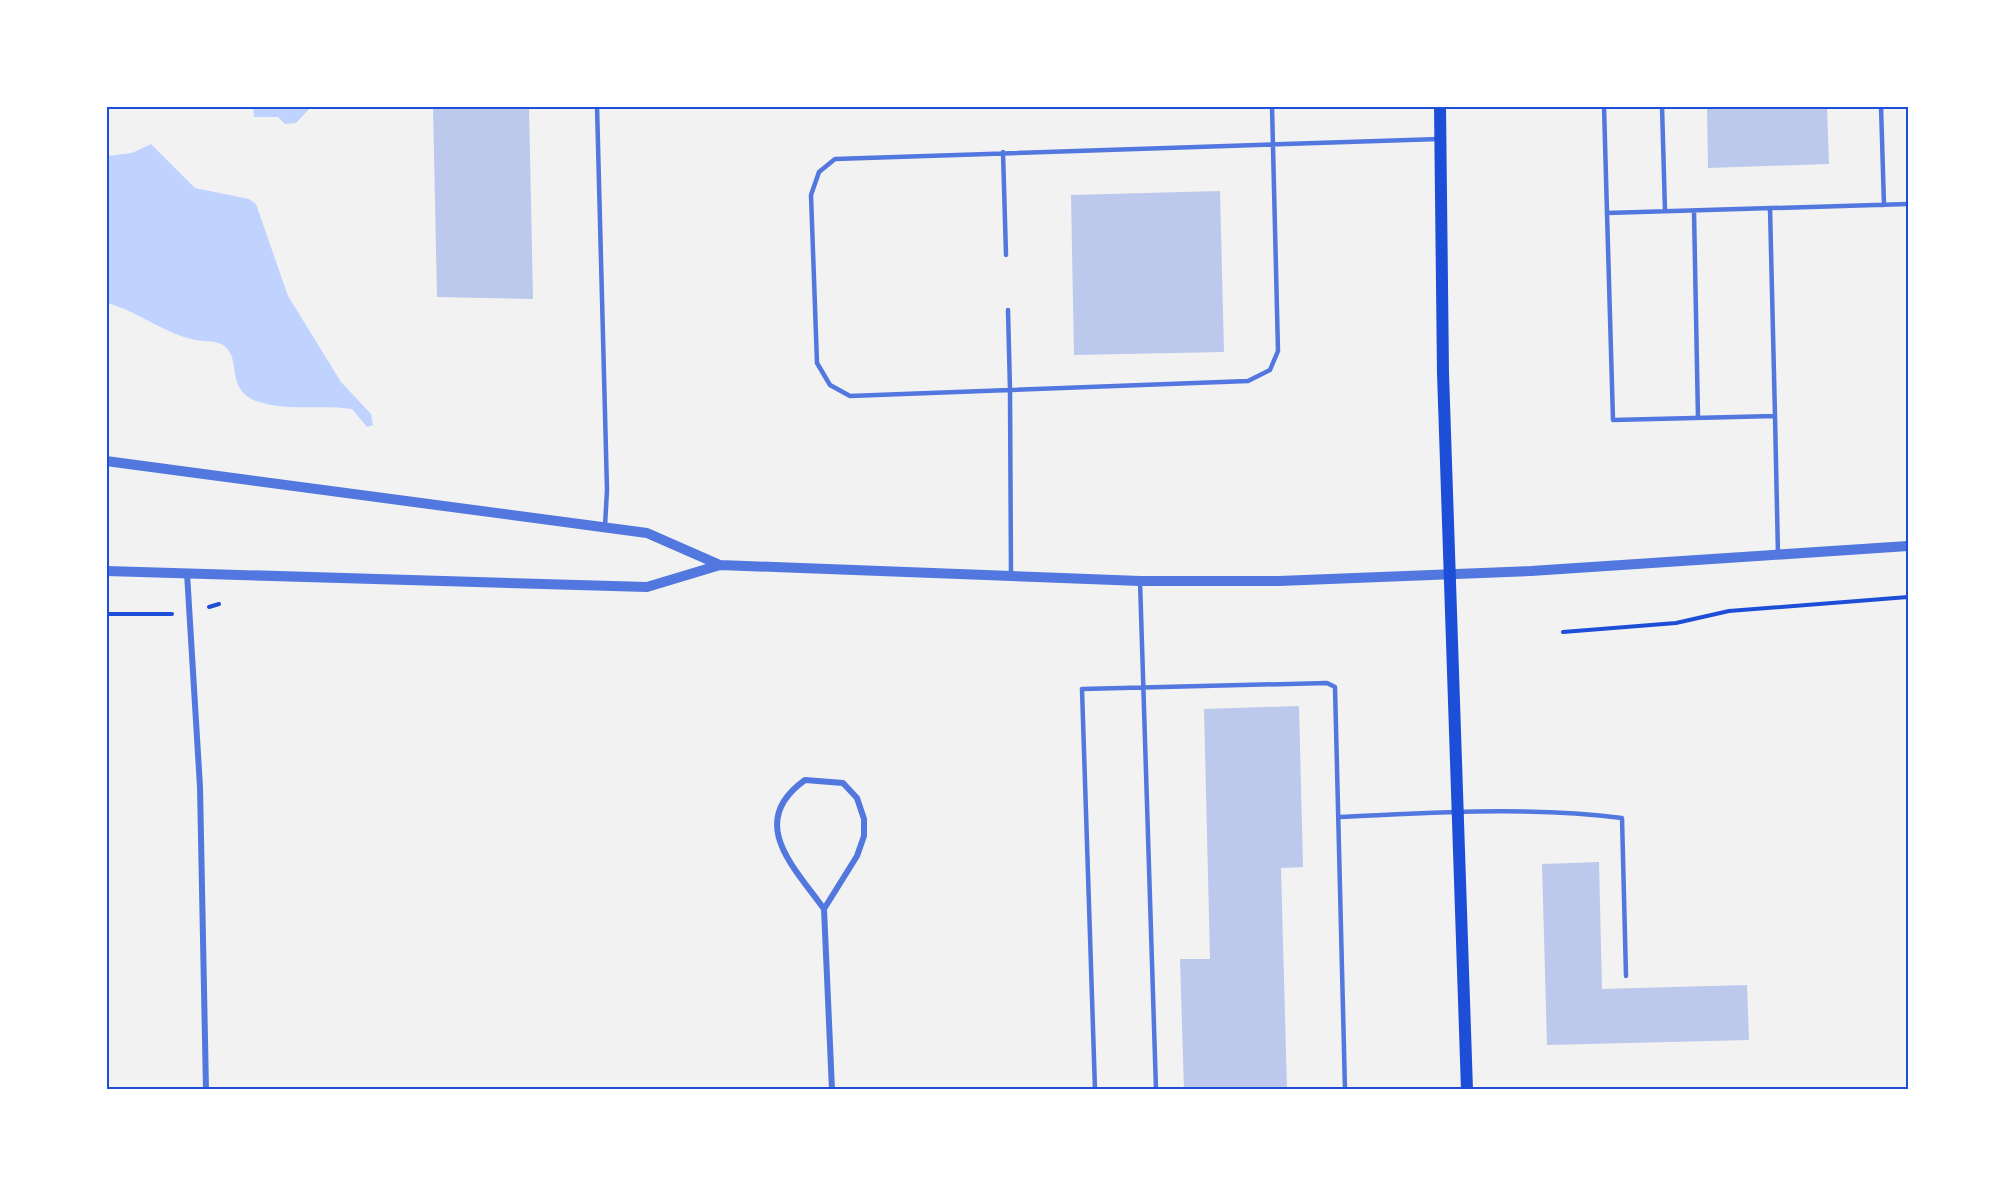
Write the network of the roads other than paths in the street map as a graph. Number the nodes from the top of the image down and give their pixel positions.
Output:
1 (597, 106) edge
2 (1272, 106) edge
3 (1440, 106) edge
4 (1604, 106) edge
5 (1662, 106) edge
6 (1881, 106) edge
7 (1441, 139) junction
8 (1273, 144) junction
9 (1003, 152) junction
10 (1908, 204) edge
11 (1884, 205) junction
12 (1770, 208) junction
13 (1665, 211) junction
14 (1694, 211) junction
15 (1607, 213) junction
16 (1006, 255) dead end
17 (1008, 310) dead end
18 (1010, 390) junction
19 (1775, 416) junction
20 (1698, 418) junction
21 (106, 461) edge
22 (605, 526) junction
23 (1908, 546) edge
24 (1778, 556) junction
25 (720, 565) junction
26 (106, 572) edge
27 (187, 573) junction
28 (1011, 576) junction
29 (1450, 576) junction
30 (1140, 581) junction
31 (1142, 687) junction
32 (1456, 812) junction
33 (1339, 817) junction
34 (824, 909) junction
35 (1626, 976) dead end
36 (206, 1089) edge
37 (832, 1089) edge
38 (1095, 1089) edge
39 (1156, 1089) edge
40 (1345, 1089) edge
41 (1467, 1089) edge

1 - 22 lane
2 - 8 lane
3 - 7 main road
4 - 15 lane
5 - 13 lane
6 - 11 lane
7 - 8 lane
7 - 29 main road
8 - 9 lane
8 - 18 lane
9 - 16 lane
9 - 18 lane
10 - 11 lane
11 - 12 lane
12 - 14 lane
12 - 19 lane
13 - 14 lane
13 - 15 lane
14 - 20 lane
15 - 20 lane
17 - 18 lane
18 - 28 lane
19 - 20 lane
19 - 24 lane
21 - 22 street
22 - 25 street
23 - 24 street
24 - 29 street
25 - 27 street
25 - 28 street
26 - 27 street
27 - 36 street
28 - 30 street
29 - 30 street
29 - 32 main road
30 - 31 lane
31 - 33 lane
31 - 38 lane
31 - 39 lane
32 - 33 lane
32 - 35 lane
32 - 41 main road
33 - 40 lane
34 - 34 street
34 - 37 street

